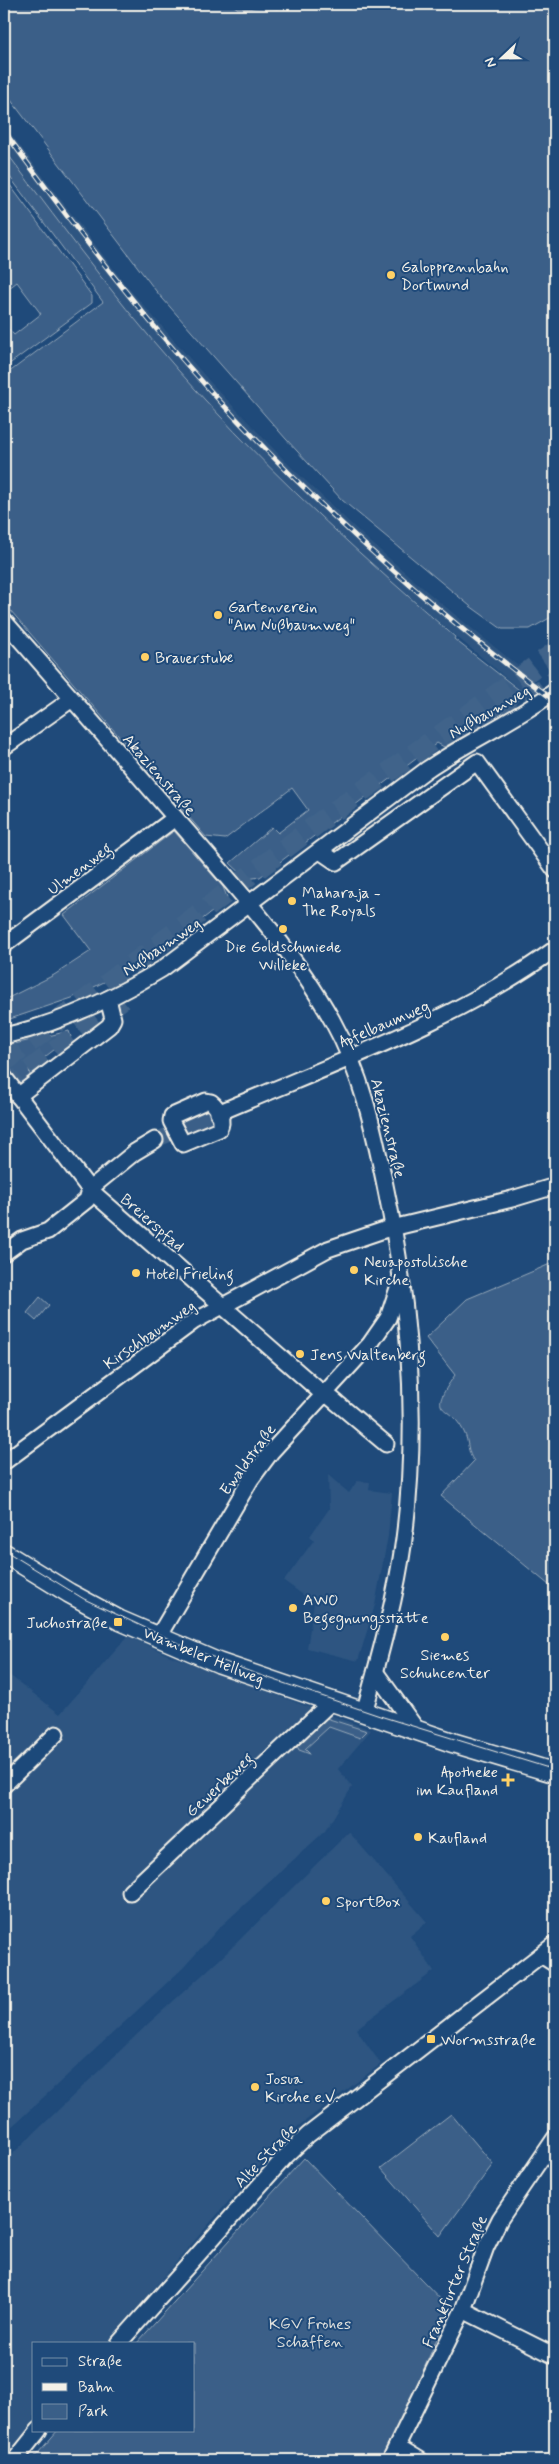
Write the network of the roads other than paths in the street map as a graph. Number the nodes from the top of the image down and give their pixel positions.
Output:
1 (4, 621) edge
2 (555, 691) edge
3 (72, 699) junction
4 (4, 748) edge
5 (175, 818) junction
6 (320, 851) junction
7 (555, 870) edge
8 (249, 904) junction
9 (4, 945) edge
10 (555, 949) edge
11 (108, 999) junction
12 (4, 1036) edge
13 (350, 1057) junction
14 (4, 1077) edge
15 (18, 1096) junction
16 (218, 1113) junction
17 (166, 1136) junction
18 (555, 1186) edge
19 (90, 1190) junction
20 (394, 1227) junction
21 (4, 1253) edge
22 (402, 1275) junction
23 (223, 1306) junction
24 (388, 1318) junction
25 (408, 1325) junction
26 (320, 1390) junction
27 (386, 1444) dead end
28 (4, 1462) edge
29 (4, 1553) edge
30 (158, 1637) junction
31 (376, 1673) junction
32 (331, 1702) junction
33 (364, 1713) junction
34 (417, 1730) junction
35 (56, 1734) dead end
36 (555, 1773) edge
37 (4, 1785) edge
38 (130, 1892) dead end
39 (555, 1944) edge
40 (541, 1955) junction
41 (555, 1964) edge
42 (555, 2138) edge
43 (463, 2310) junction
44 (120, 2342) edge
45 (555, 2356) edge
46 (38, 2432) edge
47 (397, 2446) junction
48 (15, 2460) edge
49 (390, 2460) edge
50 (420, 2460) edge

1 - 3 street, Akazienstraße
2 - 6 street, Nußbaumweg
3 - 4 street
3 - 5 street, Akazienstraße
5 - 8 street, Akazienstraße
5 - 9 street, Ulmenweg
6 - 7 street
6 - 8 street, Nußbaumweg
8 - 11 street, Nußbaumweg
8 - 13 street, Akazienstraße
10 - 13 street, Apfelbaumweg
11 - 12 street, Nußbaumweg
11 - 15 street
13 - 16 street, Apfelbaumweg
13 - 20 street, Akazienstraße
14 - 15 street, Breierspfad
15 - 19 street, Breierspfad
16 - 17 street
16 - 17 street
17 - 19 street
18 - 20 street, Kirschbaumweg
19 - 21 street
19 - 23 street, Breierspfad
20 - 22 street, Akazienstraße
20 - 23 street, Kirschbaumweg
22 - 24 street, Ewaldstraße
22 - 25 street, Akazienstraße
23 - 26 street, Breierspfad
23 - 28 street, Kirschbaumweg
24 - 25 street
24 - 26 street, Ewaldstraße
25 - 31 street, Akazienstraße
26 - 27 street, Breierspfad
26 - 30 street, Ewaldstraße
29 - 30 main road, Wambeler Hellweg
30 - 32 main road, Wambeler Hellweg
31 - 33 street, Akazienstraße
31 - 34 street
32 - 33 main road, Wambeler Hellweg
32 - 38 street, Gewerbeweg
33 - 34 main road, Wambeler Hellweg
34 - 36 main road, Wambeler Hellweg
35 - 37 street
39 - 40 street, Alte Straße
40 - 41 street
40 - 44 street, Alte Straße
42 - 43 street, Frankfurter Straße
43 - 45 street
43 - 47 street, Frankfurter Straße
46 - 48 street
47 - 49 street, Frankfurter Straße
47 - 50 street

